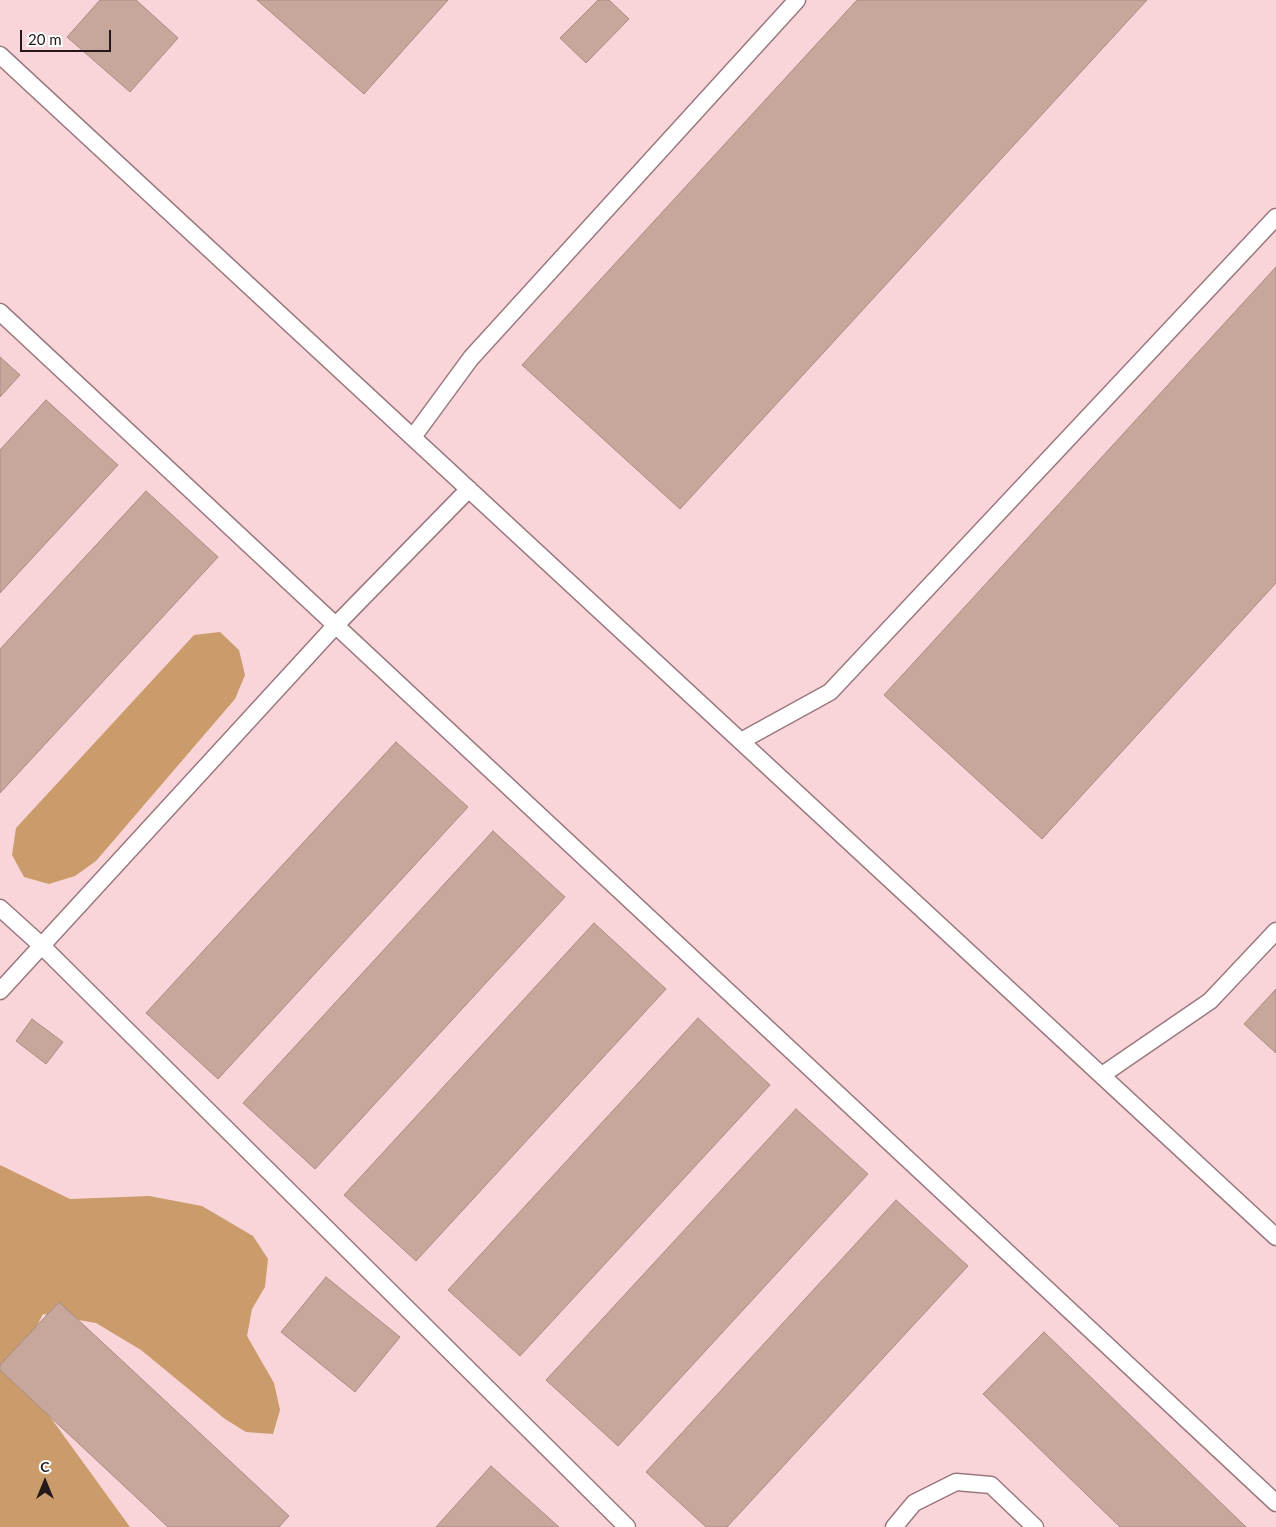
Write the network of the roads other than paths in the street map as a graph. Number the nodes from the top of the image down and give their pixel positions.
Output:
1 (797, 0) edge
2 (0, 55) edge
3 (1276, 217) edge
4 (0, 312) edge
5 (413, 437) junction
6 (469, 489) junction
7 (335, 626) junction
8 (741, 741) junction
9 (0, 908) edge
10 (1276, 931) edge
11 (41, 945) junction
12 (0, 991) edge
13 (1102, 1076) junction
14 (1276, 1237) edge
15 (1276, 1503) edge
16 (627, 1527) edge
17 (894, 1527) edge
18 (1035, 1527) edge

1 - 5 lane
2 - 5 lane
3 - 8 lane
4 - 7 lane
5 - 6 lane
6 - 7 lane
6 - 8 lane
7 - 11 lane
7 - 15 lane
8 - 13 lane
9 - 11 lane
10 - 13 lane
11 - 12 lane
11 - 16 lane
13 - 14 lane
17 - 18 lane

